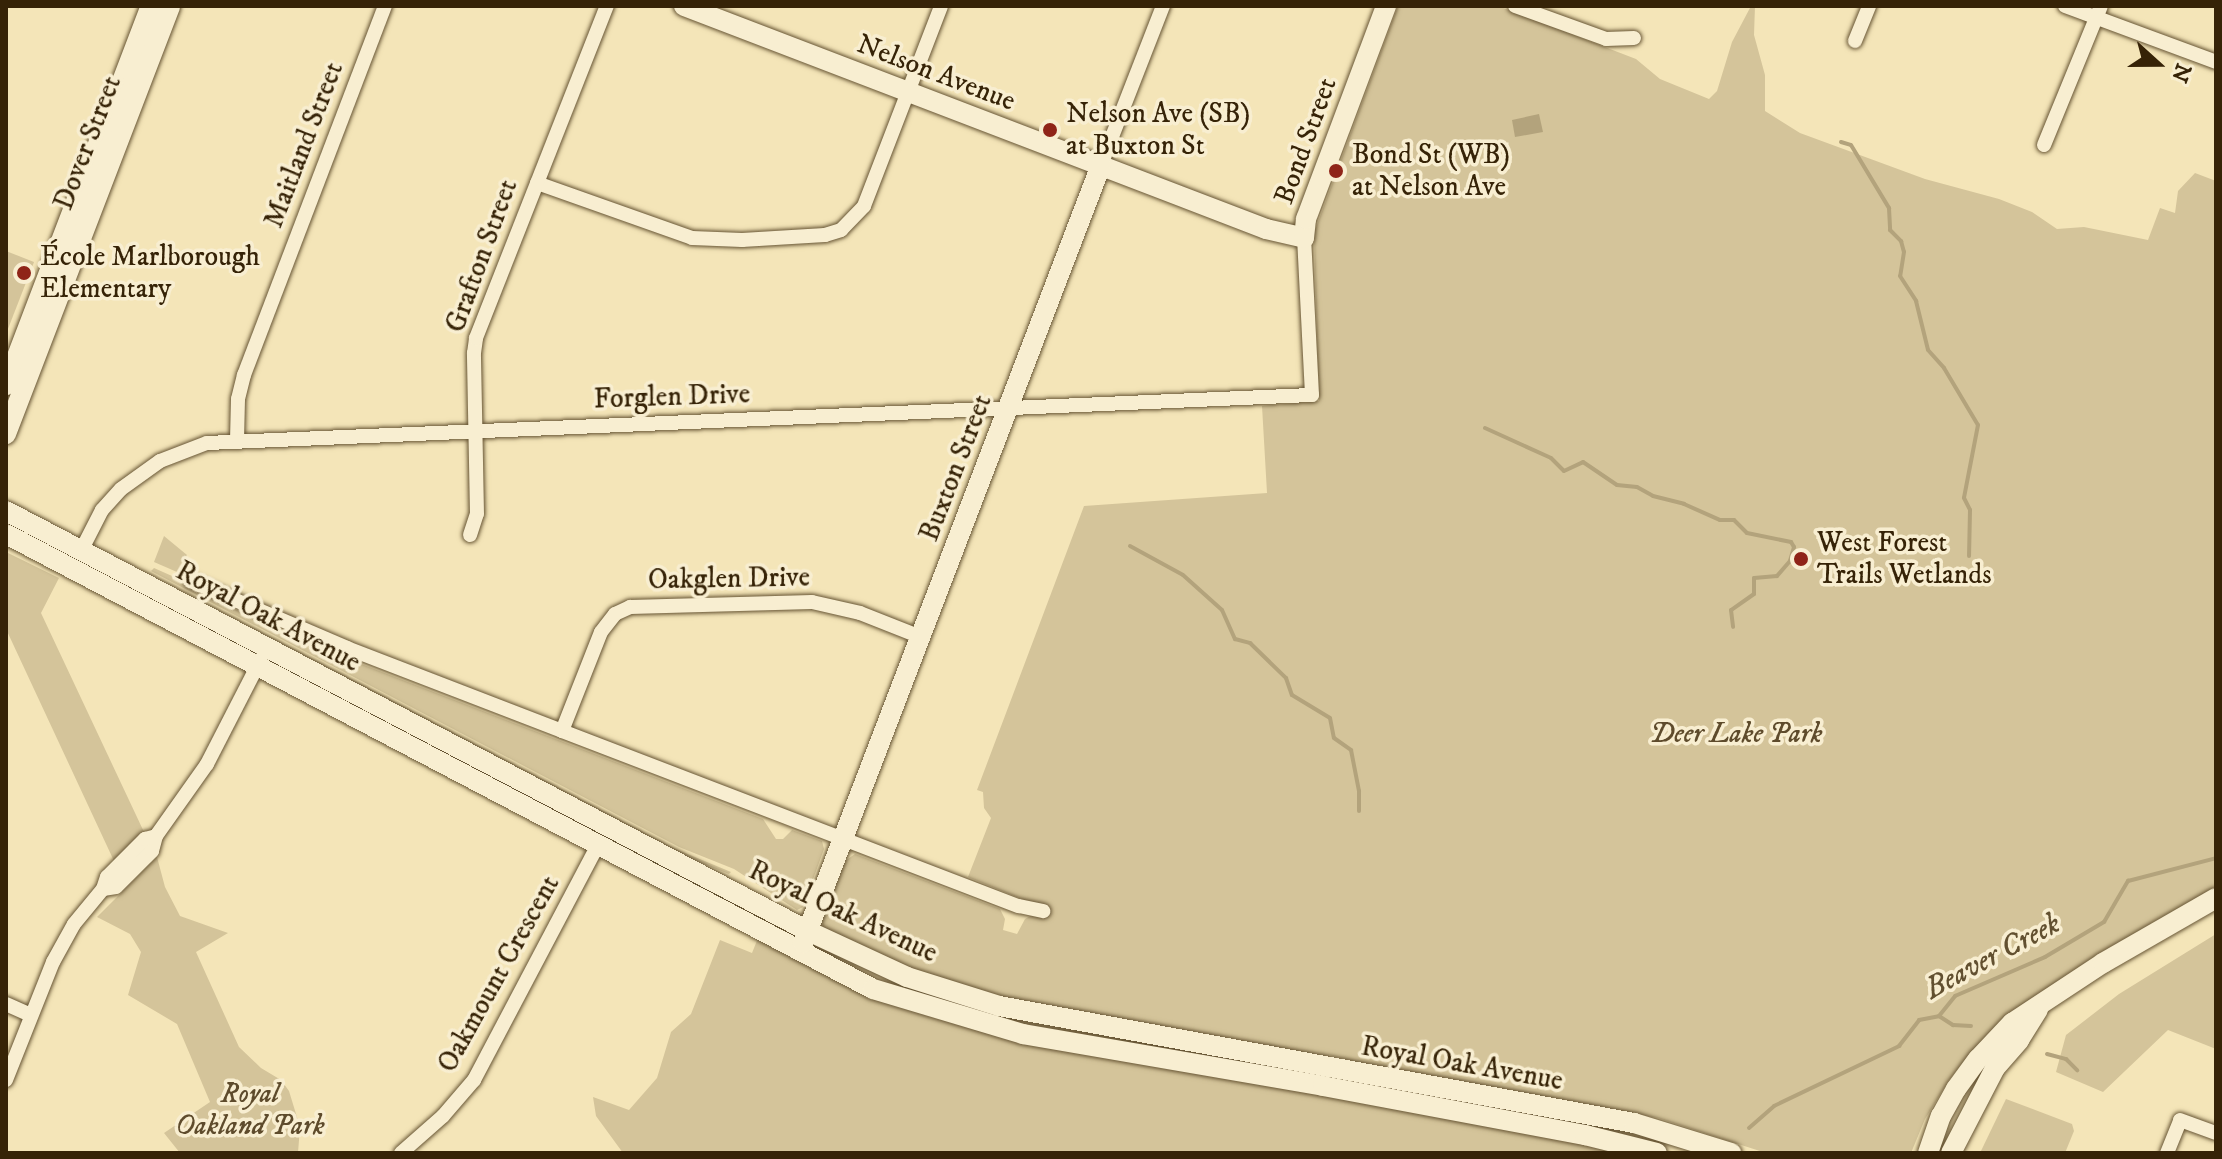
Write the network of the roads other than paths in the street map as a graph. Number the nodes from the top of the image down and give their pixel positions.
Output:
1 (151, 6) edge
2 (170, 6) edge
3 (385, 6) edge
4 (607, 6) edge
5 (684, 6) edge
6 (941, 6) edge
7 (1163, 6) edge
8 (1386, 6) edge
9 (1515, 6) edge
10 (1869, 6) edge
11 (2065, 6) edge
12 (716, 12) edge
13 (2098, 12) edge
14 (1634, 38) dead end
15 (1855, 41) dead end
16 (2216, 62) edge
17 (908, 92) junction
18 (2044, 145) dead end
19 (1101, 165) junction
20 (537, 183) junction
21 (1304, 238) junction
22 (6, 385) edge
23 (1312, 395) joint
24 (1008, 411) junction
25 (476, 430) junction
26 (6, 434) edge
27 (237, 440) junction
28 (6, 511) edge
29 (470, 535) dead end
30 (9, 538) edge
31 (81, 551) junction
32 (191, 581) dead end
33 (921, 637) junction
34 (262, 657) junction
35 (562, 731) junction
36 (843, 840) junction
37 (598, 845) junction
38 (2216, 898) edge
39 (1043, 911) dead end
40 (804, 941) junction
41 (6, 1004) edge
42 (2038, 1009) junction
43 (31, 1015) junction
44 (1325, 1077) junction
45 (6, 1080) edge
46 (2216, 1133) edge
47 (401, 1153) edge
48 (1657, 1153) edge
49 (1731, 1153) edge
50 (1928, 1153) edge
51 (1951, 1153) edge
52 (2167, 1153) edge

1 - 22 main road, Dover Street
2 - 26 main road, Dover Street
3 - 27 street, Maitland Street
4 - 20 street, Grafton Street
5 - 12 main road, Nelson Avenue
6 - 17 street
7 - 19 street, Buxton Street
8 - 21 main road, Bond Street
9 - 14 street
10 - 15 street
11 - 13 street
12 - 17 main road, Nelson Avenue
13 - 16 street
13 - 18 street
17 - 19 main road, Nelson Avenue
17 - 20 street
19 - 21 main road, Nelson Avenue
19 - 24 main road, Buxton Street
20 - 25 street, Grafton Street
21 - 23 street, Bond Street
23 - 24 street, Forglen Drive
24 - 25 street, Forglen Drive
24 - 33 main road, Buxton Street
25 - 27 street, Forglen Drive
25 - 29 street, Grafton Street
27 - 31 street, Forglen Drive
28 - 31 main road, Royal Oak Avenue
30 - 34 main road, Royal Oak Avenue
31 - 34 main road, Royal Oak Avenue
32 - 35 street, Royal Oak Avenue
33 - 35 street, Oakglen Drive
33 - 36 main road, Buxton Street
34 - 37 main road, Royal Oak Avenue
34 - 40 main road, Royal Oak Avenue
34 - 43 street
35 - 36 street, Royal Oak Avenue
36 - 39 street, Royal Oak Avenue
36 - 40 main road, Buxton Street
37 - 40 main road, Royal Oak Avenue
37 - 47 street, Oakmount Crescent
38 - 42 main road
40 - 44 main road, Royal Oak Avenue
41 - 43 street
42 - 50 main road
42 - 51 main road
43 - 45 street
44 - 48 main road, Royal Oak Avenue
44 - 49 main road, Royal Oak Avenue
46 - 52 street

